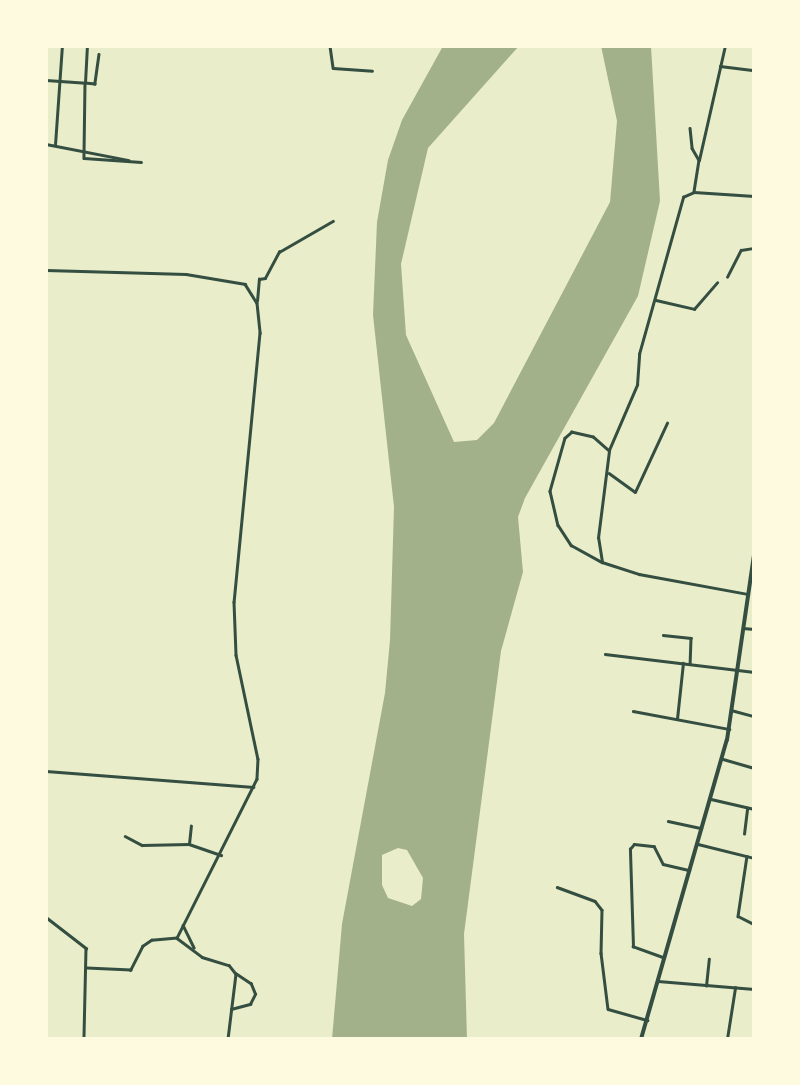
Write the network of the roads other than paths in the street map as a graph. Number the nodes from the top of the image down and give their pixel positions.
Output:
1 (62, 46) edge
2 (87, 46) edge
3 (330, 46) edge
4 (725, 46) edge
5 (99, 54) dead end
6 (720, 66) junction
7 (754, 70) edge
8 (372, 71) dead end
9 (46, 80) edge
10 (59, 81) junction
11 (85, 83) junction
12 (690, 128) dead end
13 (46, 144) edge
14 (55, 145) junction
15 (81, 149) junction
16 (128, 160) junction
17 (699, 160) junction
18 (141, 162) dead end
19 (694, 192) junction
20 (754, 196) edge
21 (333, 222) dead end
22 (754, 248) edge
23 (46, 270) edge
24 (727, 277) dead end
25 (717, 283) dead end
26 (656, 300) junction
27 (257, 302) junction
28 (666, 423) dead end
29 (609, 450) junction
30 (609, 473) junction
31 (754, 556) edge
32 (602, 562) junction
33 (752, 577) edge
34 (748, 594) junction
35 (743, 628) junction
36 (754, 629) edge
37 (663, 635) dead end
38 (605, 654) dead end
39 (683, 663) junction
40 (690, 664) junction
41 (737, 670) junction
42 (754, 672) edge
43 (731, 710) junction
44 (633, 711) dead end
45 (754, 716) edge
46 (676, 719) junction
47 (729, 728) junction
48 (722, 759) junction
49 (754, 768) edge
50 (46, 771) edge
51 (253, 787) junction
52 (711, 800) junction
53 (747, 808) junction
54 (754, 809) edge
55 (668, 820) dead end
56 (191, 826) dead end
57 (702, 828) junction
58 (744, 834) dead end
59 (125, 836) dead end
60 (189, 844) junction
61 (698, 844) junction
62 (221, 855) junction
63 (746, 856) junction
64 (754, 858) edge
65 (691, 870) junction
66 (557, 887) dead end
67 (46, 917) edge
68 (183, 924) junction
69 (754, 924) edge
70 (177, 938) junction
71 (195, 950) junction
72 (665, 958) junction
73 (709, 959) dead end
74 (87, 968) junction
75 (236, 974) junction
76 (658, 981) junction
77 (706, 986) junction
78 (735, 988) junction
79 (754, 989) edge
80 (232, 1009) junction
81 (647, 1020) junction
82 (84, 1039) edge
83 (228, 1039) edge
84 (641, 1039) edge
85 (727, 1039) edge

1 - 10 street
2 - 11 street
3 - 8 street
4 - 6 street
5 - 11 street
6 - 7 street
6 - 17 street
9 - 10 street
10 - 11 street
10 - 14 street
11 - 15 street
12 - 17 street
13 - 14 street
14 - 15 street
15 - 16 street
15 - 16 street
16 - 18 street
17 - 19 street
19 - 20 street
19 - 26 street
21 - 27 street
22 - 24 street
23 - 27 street
25 - 26 street
26 - 29 street
27 - 51 street
28 - 30 street
29 - 30 street
29 - 32 street
30 - 32 street
31 - 33 main road
32 - 34 street
33 - 34 main road
34 - 35 main road
35 - 36 street
35 - 41 main road
37 - 40 street
38 - 39 street
39 - 40 street
39 - 46 street
40 - 41 street
41 - 42 street
41 - 43 main road
43 - 45 street
43 - 47 main road
44 - 46 street
46 - 47 street
47 - 48 main road
48 - 49 street
48 - 52 main road
50 - 51 street
51 - 62 street
52 - 53 street
52 - 57 main road
53 - 54 street
53 - 58 street
55 - 57 street
56 - 60 street
57 - 61 main road
59 - 60 street
60 - 62 street
61 - 63 street
61 - 65 main road
62 - 68 street
63 - 64 street
63 - 69 street
65 - 72 main road
65 - 72 street
66 - 81 street
67 - 74 street
68 - 70 street
68 - 71 street
70 - 71 street
70 - 74 street
71 - 75 street
72 - 76 main road
73 - 77 street
74 - 82 street
75 - 80 street
75 - 80 street
76 - 77 street
76 - 81 main road
77 - 78 street
78 - 79 street
78 - 85 street
80 - 83 street
81 - 84 main road

